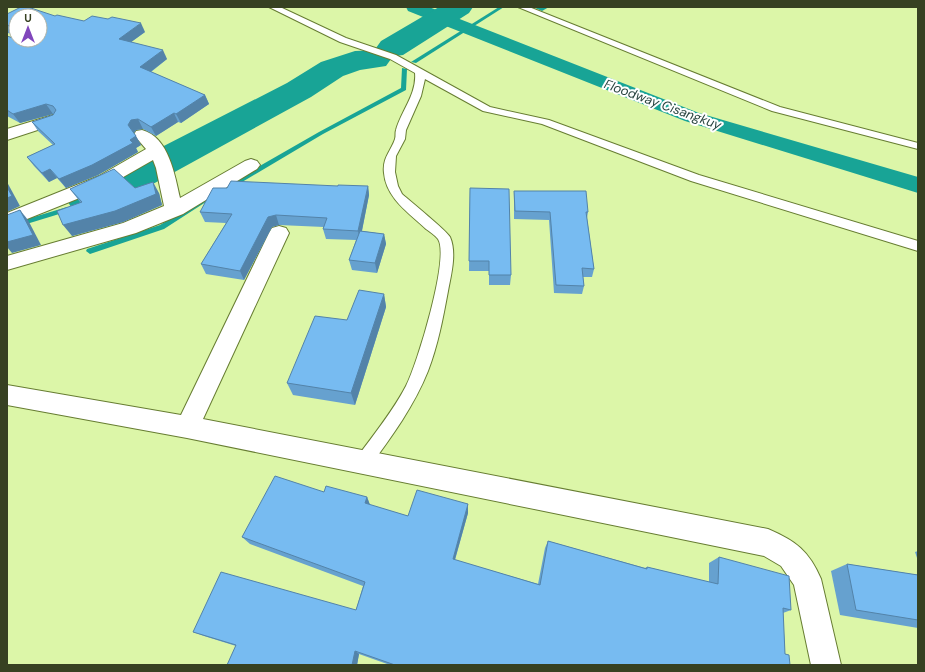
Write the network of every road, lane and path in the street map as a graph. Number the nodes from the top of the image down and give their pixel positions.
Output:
1 (273, 7) edge
2 (522, 7) edge
3 (420, 72) junction
4 (53, 120) edge
5 (142, 135) dead end
6 (7, 136) edge
7 (918, 146) edge
8 (160, 158) junction
9 (250, 165) dead end
10 (176, 209) junction
11 (7, 220) edge
12 (279, 233) dead end
13 (918, 246) edge
14 (7, 263) edge
15 (7, 395) edge
16 (187, 427) junction
17 (364, 461) junction
18 (826, 665) edge

1 - 3 lane
2 - 7 lane
3 - 13 lane
3 - 17 lane
4 - 6 street
5 - 8 street
8 - 10 street
8 - 11 street
9 - 10 street
10 - 14 street
12 - 16 street
15 - 16 street
16 - 17 street
17 - 18 street

